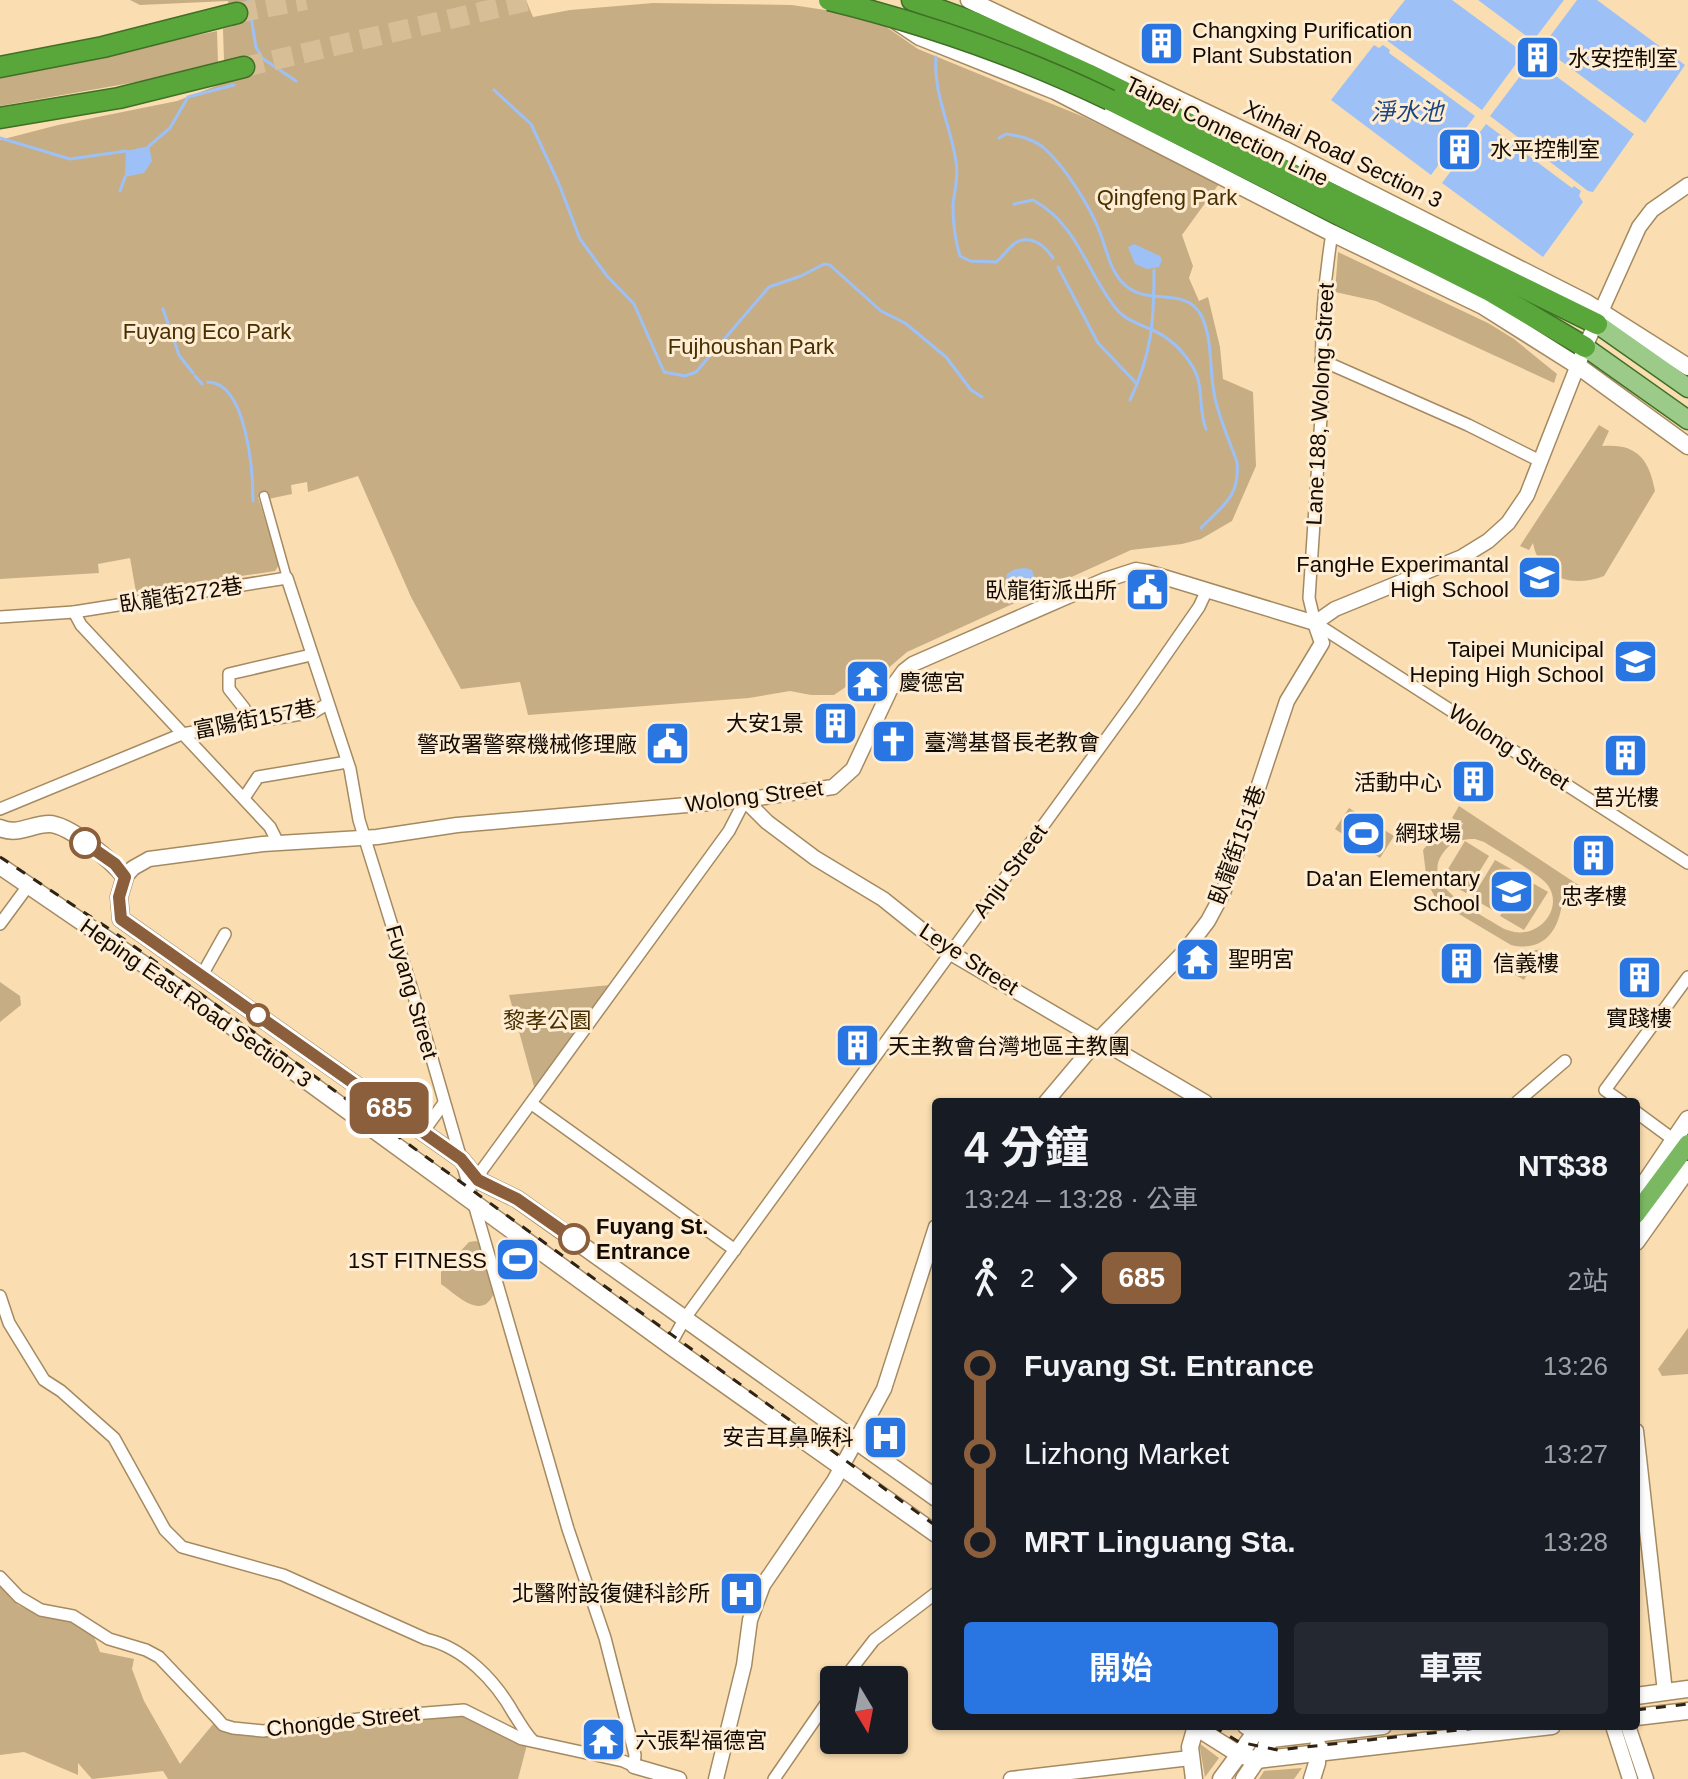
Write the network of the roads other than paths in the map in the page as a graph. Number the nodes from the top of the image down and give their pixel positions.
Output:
1 (829, 0) edge
2 (868, 0) edge
3 (912, 0) edge
4 (969, 0) edge
5 (237, 13) tunnel mouth
6 (0, 67) edge
7 (244, 67) tunnel mouth
8 (0, 118) edge
9 (1188, 132) junction
10 (1688, 185) edge
11 (1332, 233) junction
12 (1600, 317) junction
13 (1582, 357) junction
14 (1321, 360) junction
15 (1688, 367) edge
16 (1688, 388) edge
17 (1688, 420) edge
18 (1688, 446) edge
19 (1540, 461) junction
20 (264, 496) dead end
21 (287, 578) junction
22 (1207, 590) junction
23 (74, 612) junction
24 (0, 617) edge
25 (1315, 623) junction
26 (311, 655) junction
27 (327, 704) junction
28 (249, 723) junction
29 (182, 734) junction
30 (347, 762) junction
31 (244, 798) junction
32 (745, 800) junction
33 (0, 809) edge
34 (0, 828) edge
35 (365, 836) junction
36 (278, 843) junction
37 (1688, 863) edge
38 (0, 866) edge
39 (125, 877) junction
40 (28, 886) junction
41 (0, 924) edge
42 (132, 924) junction
43 (225, 934) dead end
44 (118, 946) junction
45 (949, 952) junction
46 (202, 975) junction
47 (1688, 977) edge
48 (1099, 1039) junction
49 (1565, 1061) dead end
50 (1049, 1098) edge
51 (1198, 1098) edge
52 (1522, 1098) edge
53 (1616, 1098) edge
54 (444, 1103) junction
55 (532, 1104) junction
56 (1640, 1115) edge
57 (1688, 1119) edge
58 (423, 1132) junction
59 (1681, 1142) edge
60 (461, 1159) junction
61 (1688, 1169) edge
62 (478, 1180) junction
63 (1640, 1191) edge
64 (473, 1201) junction
65 (1640, 1208) edge
66 (1640, 1236) edge
67 (932, 1239) edge
68 (735, 1250) junction
69 (0, 1296) edge
70 (685, 1318) junction
71 (670, 1345) junction
72 (857, 1441) junction
73 (1640, 1467) edge
74 (841, 1468) junction
75 (932, 1495) edge
76 (932, 1531) edge
77 (0, 1577) edge
78 (932, 1596) edge
79 (854, 1666) edge
80 (1688, 1689) edge
81 (1665, 1692) junction
82 (1640, 1695) edge
83 (1688, 1711) edge
84 (820, 1712) edge
85 (1640, 1717) edge
86 (1194, 1730) edge
87 (1201, 1730) edge
88 (1262, 1730) edge
89 (1315, 1730) edge
90 (1517, 1730) edge
91 (1614, 1730) edge
92 (1629, 1730) edge
93 (532, 1740) junction
94 (1318, 1753) junction
95 (1240, 1755) junction
96 (1190, 1758) junction
97 (1257, 1760) junction
98 (634, 1766) junction
99 (679, 1779) edge
100 (716, 1779) edge
101 (774, 1779) edge
102 (1011, 1779) edge
103 (1194, 1779) edge
104 (1221, 1779) edge
105 (1244, 1779) edge
106 (1312, 1779) edge
107 (1630, 1779) edge
108 (1646, 1779) edge

1 - 9 highway, Taipei Connection Line, bridge
2 - 11 main road
3 - 9 highway, Taipei Connection Line
4 - 12 main road, Xinhai Road Section 3
5 - 6 highway
7 - 8 highway
9 - 12 highway, Taipei Connection Line
9 - 13 highway, Taipei Connection Line
10 - 12 street
11 - 13 main road
11 - 14 street, Lane 188, Wolong Street
12 - 13 street
12 - 15 main road, Xinhai Road Section 3
12 - 16 main road, Xinhai Road Section 3
13 - 17 main road
13 - 18 main road
13 - 19 street
14 - 19 street
14 - 25 street, Lane 188, Wolong Street
19 - 25 street
20 - 21 street, Fuyang Street
21 - 23 street, 臥龍街272巷
21 - 26 street, Fuyang Street
22 - 25 street, Wolong Street
22 - 32 street, Wolong Street
22 - 45 street, Anju Street
23 - 24 street
23 - 29 street
25 - 37 street, Wolong Street
25 - 48 street, 臥龍街151巷
26 - 27 street, Fuyang Street
26 - 28 street
27 - 28 street, 富陽街157巷
27 - 30 street, Fuyang Street
28 - 29 street, 富陽街157巷
29 - 31 street
29 - 33 street, 富陽街157巷
30 - 31 street
30 - 35 street, Fuyang Street
31 - 36 street
32 - 35 street, Wolong Street
32 - 45 street, Leye Street
32 - 55 street
34 - 39 main road
35 - 36 street, Wolong Street
35 - 54 street, Fuyang Street
36 - 39 street, Wolong Street
38 - 40 main road, Heping East Road Section 3
39 - 42 main road, Heping East Road Section 3
40 - 41 street
40 - 44 main road, Heping East Road Section 3
42 - 44 main road
42 - 46 main road, Heping East Road Section 3
43 - 46 street
44 - 64 main road, Heping East Road Section 3
45 - 48 street, Leye Street
45 - 68 street, Anju Street
46 - 58 main road, Heping East Road Section 3
47 - 53 street
48 - 50 street
48 - 51 street, Leye Street
49 - 52 street
54 - 58 street
54 - 60 street, Fuyang Street
55 - 62 street
55 - 68 street
56 - 59 street
57 - 59 main road
58 - 60 main road, Heping East Road Section 3
59 - 63 main road
59 - 65 highway
60 - 62 main road, Heping East Road Section 3
60 - 64 street, Fuyang Street
61 - 66 main road
62 - 64 street
62 - 70 main road, Heping East Road Section 3
64 - 71 main road, Heping East Road Section 3
64 - 98 street, Fuyang Street
67 - 72 street
68 - 70 street, Anju Street
69 - 93 street
70 - 71 street, Anju Street
70 - 72 main road, Heping East Road Section 3
71 - 74 main road, Heping East Road Section 3
72 - 74 street
72 - 75 main road, Heping East Road Section 3
73 - 81 street
74 - 76 main road, Heping East Road Section 3
74 - 100 street
77 - 93 street, Chongde Street
78 - 79 street
80 - 81 main road
81 - 82 main road
83 - 85 main road
84 - 101 street
86 - 96 main road
87 - 95 main road
88 - 89 main road
88 - 95 main road
88 - 97 main road
89 - 94 main road
90 - 94 main road
91 - 107 street
92 - 108 street
93 - 98 street, Chongde Street
94 - 97 main road
94 - 106 main road
95 - 97 main road
95 - 104 main road
96 - 102 street
96 - 103 main road
97 - 105 main road
98 - 99 street, Chongde Street

